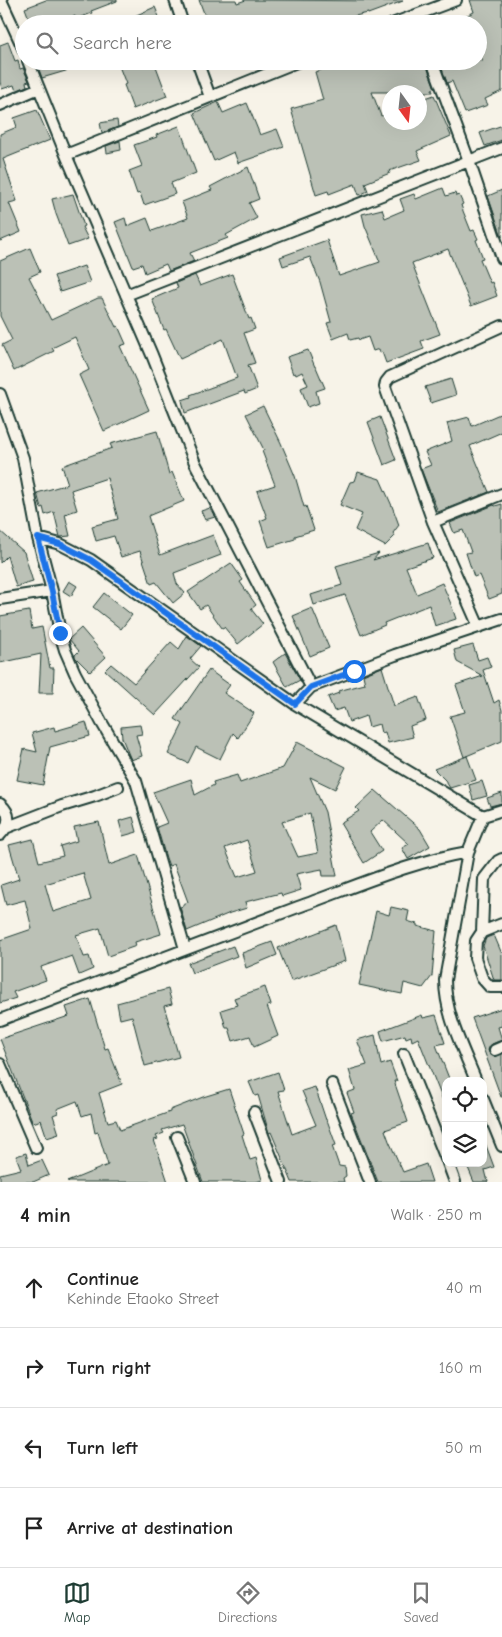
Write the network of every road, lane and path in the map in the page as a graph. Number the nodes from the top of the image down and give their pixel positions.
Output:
1 (1, 0) edge
2 (174, 0) edge
3 (456, 0) edge
4 (180, 15) edge
5 (424, 15) edge
6 (15, 30) edge
7 (32, 70) edge
8 (200, 70) edge
9 (277, 70) edge
10 (435, 70) edge
11 (39, 88) junction
12 (210, 97) junction
13 (0, 105) edge
14 (502, 148) edge
15 (66, 155) junction
16 (469, 160) junction
17 (502, 258) edge
18 (126, 295) junction
19 (502, 326) edge
20 (0, 394) edge
21 (3, 409) edge
22 (502, 494) edge
23 (433, 522) junction
24 (38, 538) junction
25 (52, 592) junction
26 (0, 599) edge
27 (502, 619) edge
28 (479, 627) junction
29 (311, 687) junction
30 (295, 704) junction
31 (118, 787) dead end
32 (0, 804) edge
33 (502, 810) edge
34 (484, 816) junction
35 (8, 827) junction
36 (0, 835) edge
37 (468, 852) junction
38 (502, 859) edge
39 (501, 928) edge
40 (482, 932) junction
41 (185, 949) junction
42 (502, 987) edge
43 (0, 1020) edge
44 (404, 1054) dead end
45 (0, 1064) edge
46 (474, 1077) edge
47 (332, 1084) dead end
48 (487, 1109) edge
49 (254, 1112) dead end
50 (177, 1137) dead end
51 (502, 1146) edge
52 (36, 1148) dead end
53 (442, 1149) edge
54 (449, 1167) edge
55 (194, 1182) edge
56 (281, 1182) edge
57 (370, 1182) edge
58 (455, 1182) edge

1 - 6 street
2 - 4 street
3 - 5 street
7 - 11 street
8 - 12 street
9 - 12 street
10 - 16 street
11 - 13 street
11 - 15 street
12 - 15 street
14 - 16 street
15 - 18 street
16 - 17 street
16 - 18 street
18 - 29 street
19 - 23 street
20 - 21 street
21 - 24 street
22 - 23 street
23 - 28 street
24 - 25 street
24 - 30 street
25 - 26 street
25 - 41 street
27 - 28 street
28 - 29 street
29 - 30 street
30 - 34 street
31 - 35 street
32 - 35 street
33 - 34 street
34 - 37 street
35 - 36 street
37 - 41 street
37 - 46 street
38 - 40 street
39 - 40 street
40 - 42 street
41 - 43 street
44 - 53 street
45 - 52 street
47 - 57 street
48 - 51 street
49 - 56 street
50 - 55 street
54 - 58 street

